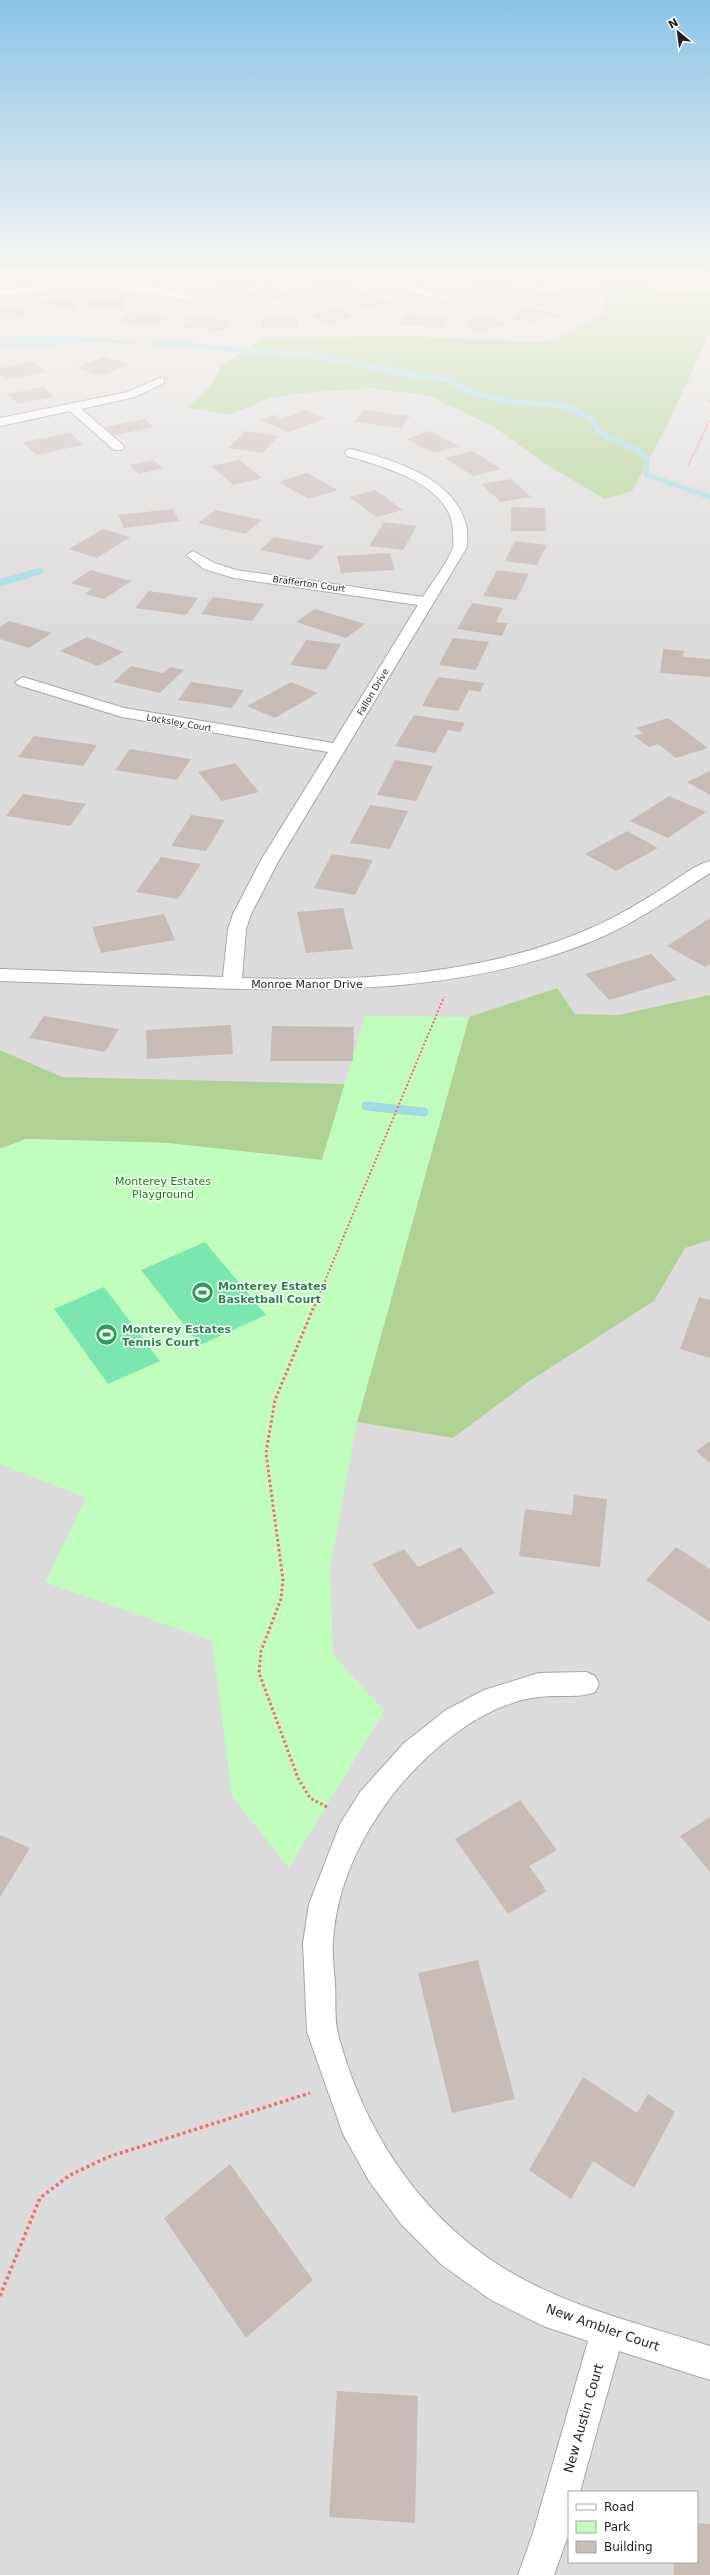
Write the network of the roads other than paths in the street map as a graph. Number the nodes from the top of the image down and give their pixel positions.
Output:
1 (135, 393) edge
2 (72, 407) junction
3 (0, 422) edge
4 (118, 447) dead end
5 (351, 453) dead end
6 (193, 555) dead end
7 (428, 602) junction
8 (23, 682) dead end
9 (338, 749) junction
10 (710, 866) edge
11 (0, 975) edge
12 (232, 984) junction
13 (586, 1684) dead end
14 (608, 2330) junction
15 (710, 2362) edge
16 (536, 2575) edge

1 - 2 street
2 - 3 street
2 - 4 street
5 - 7 street, Fallon Drive
6 - 7 street, Brafferton Court
7 - 9 street, Fallon Drive
8 - 9 street, Locksley Court
9 - 12 street, Fallon Drive
10 - 12 street, Monroe Manor Drive
11 - 12 street, Monroe Manor Drive
13 - 14 street, New Ambler Court
14 - 15 street, New Ambler Court
14 - 16 street, New Austin Court

